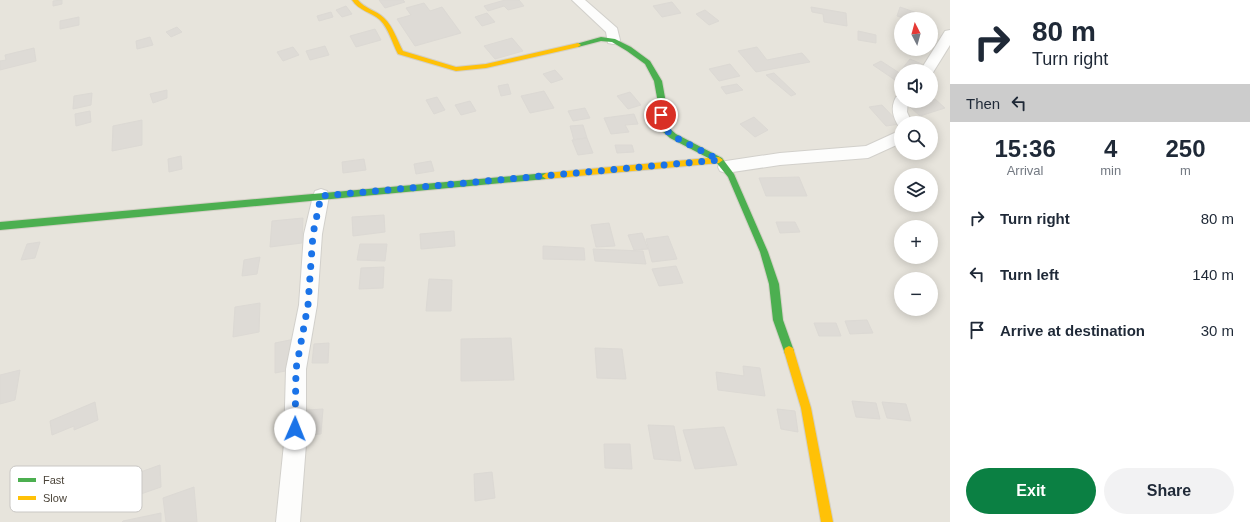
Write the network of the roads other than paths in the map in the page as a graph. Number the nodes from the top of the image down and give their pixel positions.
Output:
1 (355, 0) edge
2 (578, 0) edge
3 (950, 34) edge
4 (613, 40) junction
5 (931, 64) edge
6 (894, 139) edge
7 (722, 164) junction
8 (321, 196) junction
9 (0, 226) edge
10 (288, 522) edge
11 (827, 522) edge

1 - 4 street
2 - 4 street
3 - 5 street
4 - 7 street
6 - 7 street
7 - 8 street
7 - 11 street
8 - 9 street
8 - 10 street

